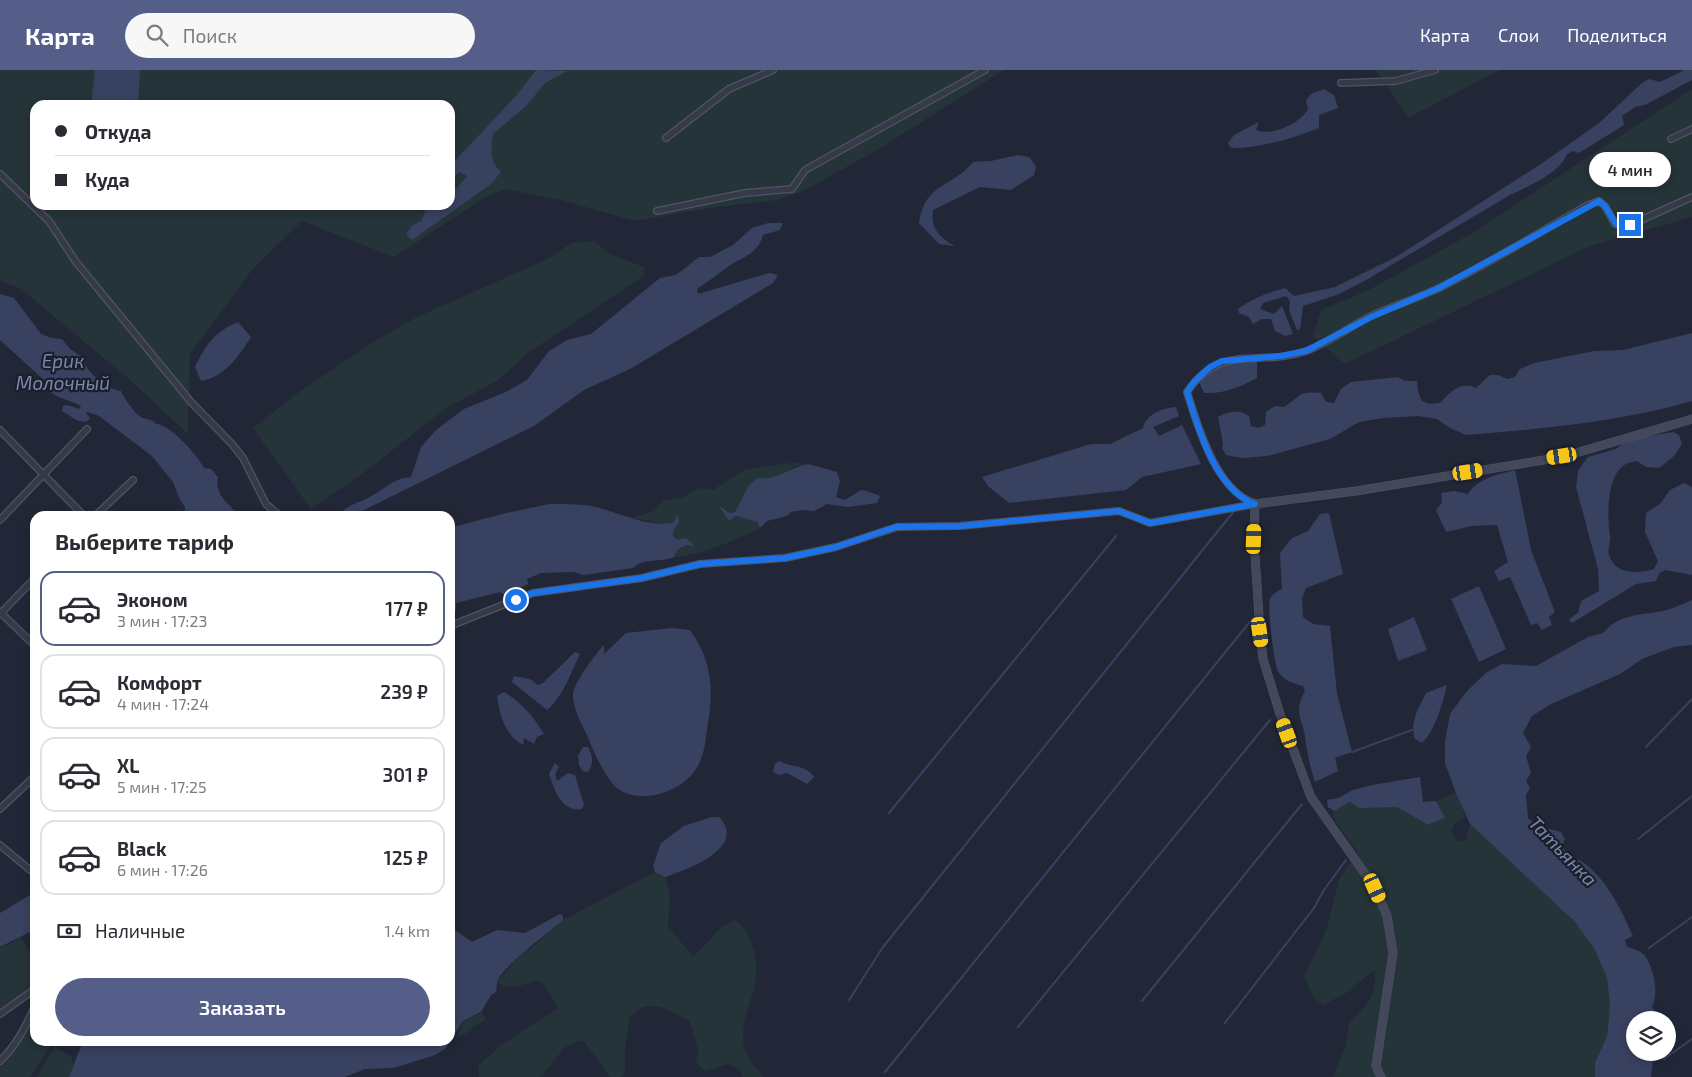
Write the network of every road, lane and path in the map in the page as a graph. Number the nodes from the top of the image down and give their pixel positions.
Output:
1 (774, 70) edge
2 (985, 70) edge
3 (1435, 70) edge
4 (1341, 83) dead end
5 (1692, 129) edge
6 (666, 138) dead end
7 (1671, 139) dead end
8 (0, 174) edge
9 (1692, 197) edge
10 (30, 203) edge
11 (38, 210) edge
12 (657, 211) dead end
13 (1692, 418) edge
14 (0, 430) edge
15 (87, 430) dead end
16 (44, 475) junction
17 (133, 480) dead end
18 (1255, 504) junction
19 (79, 511) edge
20 (100, 511) edge
21 (274, 511) edge
22 (0, 520) edge
23 (30, 583) edge
24 (1, 612) edge
25 (455, 624) edge
26 (30, 641) edge
27 (30, 781) edge
28 (0, 809) edge
29 (0, 844) edge
30 (30, 870) dead end
31 (30, 993) edge
32 (0, 1014) edge
33 (30, 1017) edge
34 (0, 1061) edge
35 (1381, 1077) edge

1 - 6 street
2 - 12 street
3 - 4 street
5 - 7 street
8 - 10 street
9 - 18 street
11 - 21 street
13 - 18 street
14 - 16 street
15 - 16 street
16 - 19 street
16 - 22 street
17 - 20 street
18 - 25 street
18 - 35 street
23 - 24 street
24 - 26 street
27 - 28 street
29 - 30 street
31 - 32 street
33 - 34 street

